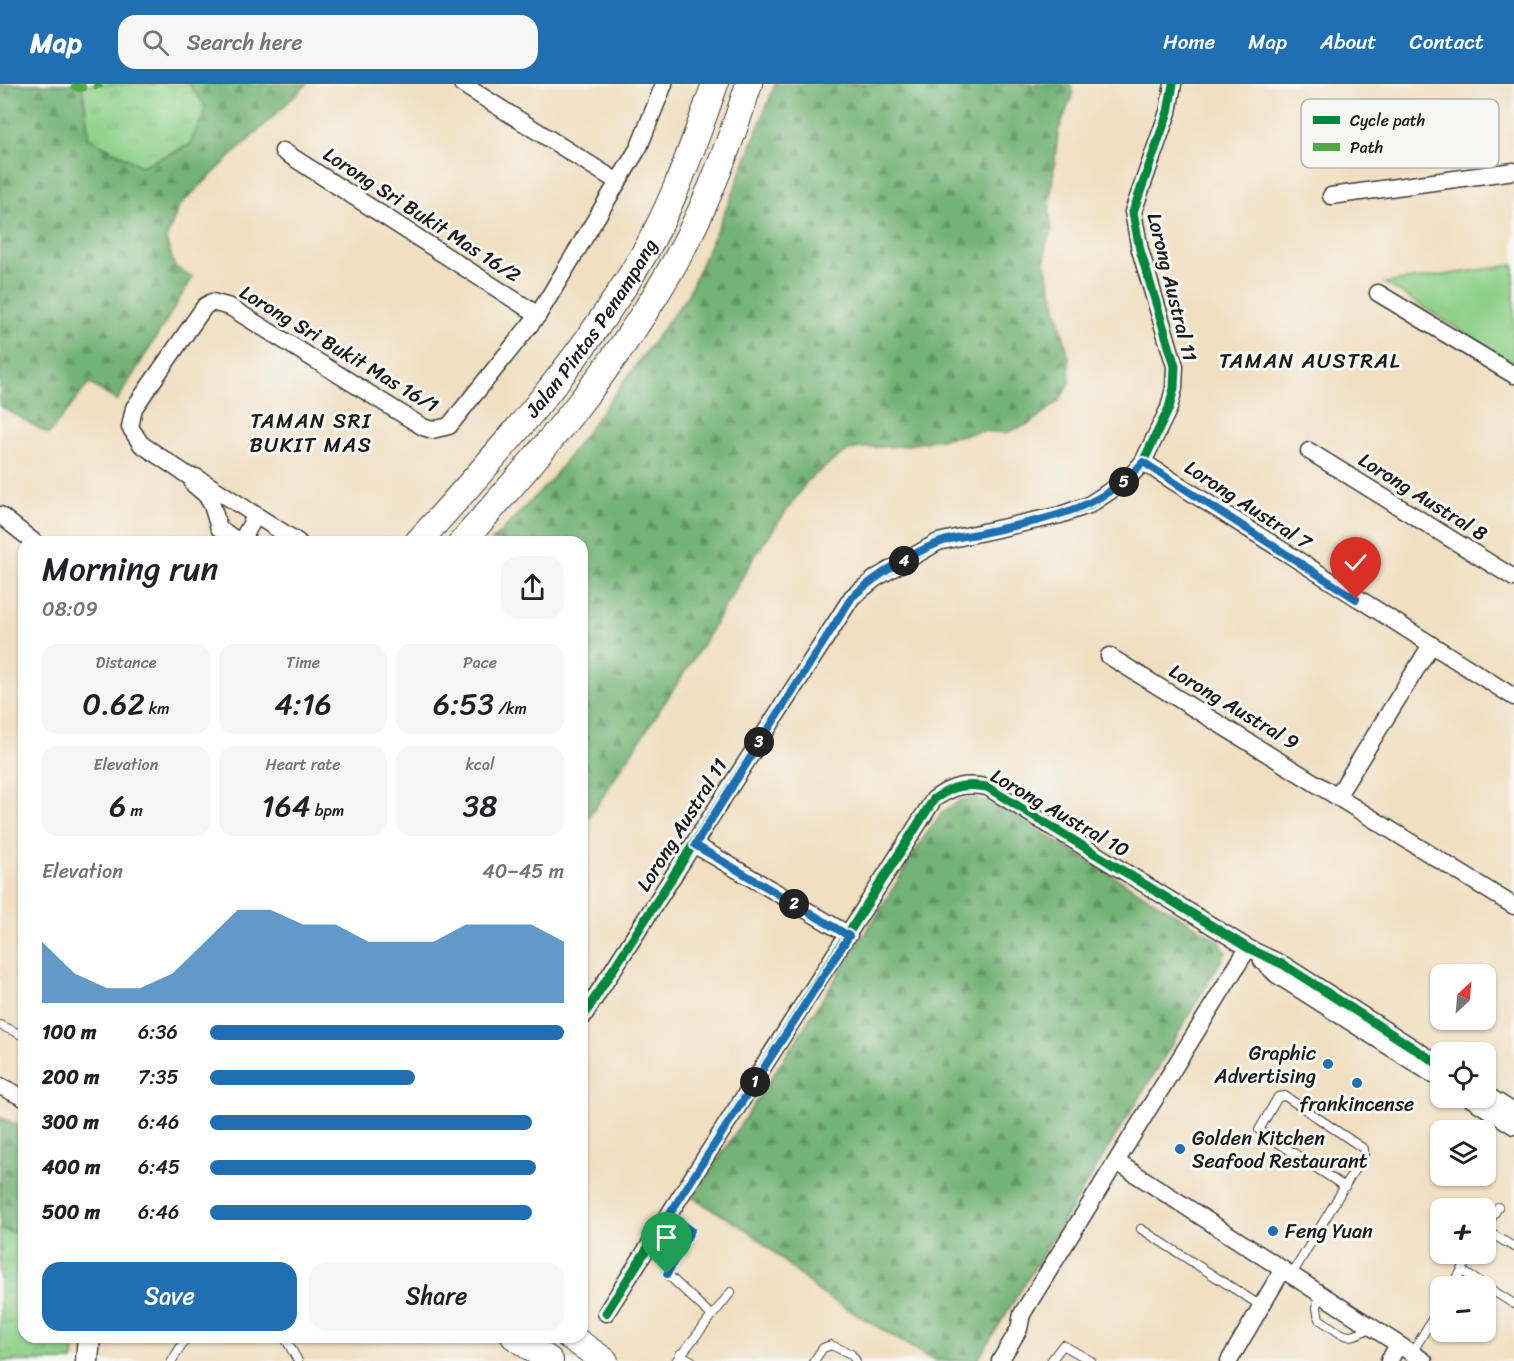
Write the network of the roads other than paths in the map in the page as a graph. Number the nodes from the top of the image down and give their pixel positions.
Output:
1 (462, 84) edge
2 (664, 84) edge
3 (715, 84) edge
4 (749, 84) edge
5 (1173, 84) edge
6 (283, 151) dead end
7 (1514, 171) edge
8 (618, 182) junction
9 (1331, 196) dead end
10 (1378, 293) dead end
11 (538, 315) junction
12 (1514, 375) edge
13 (1309, 451) dead end
14 (1143, 462) junction
15 (190, 477) junction
16 (0, 515) edge
17 (256, 515) junction
18 (26, 536) edge
19 (231, 536) edge
20 (244, 536) edge
21 (289, 536) edge
22 (423, 536) edge
23 (467, 536) edge
24 (1514, 578) edge
25 (1431, 645) junction
26 (1108, 656) dead end
27 (1514, 697) edge
28 (1338, 795) junction
29 (695, 845) junction
30 (1514, 906) edge
31 (849, 936) junction
32 (1248, 948) junction
33 (588, 1009) edge
34 (0, 1025) edge
35 (18, 1033) edge
36 (1430, 1059) edge
37 (1430, 1073) edge
38 (0, 1086) edge
39 (18, 1095) edge
40 (0, 1097) edge
41 (1496, 1101) edge
42 (18, 1106) edge
43 (1486, 1108) edge
44 (1514, 1112) edge
45 (1514, 1126) edge
46 (1117, 1162) junction
47 (1345, 1187) junction
48 (1498, 1207) dead end
49 (1496, 1211) edge
50 (669, 1215) junction
51 (1141, 1229) dead end
52 (1496, 1236) edge
53 (1514, 1247) edge
54 (1466, 1264) edge
55 (1462, 1271) junction
56 (1286, 1273) junction
57 (1459, 1276) edge
58 (731, 1292) dead end
59 (1514, 1304) edge
60 (1261, 1306) junction
61 (606, 1313) dead end
62 (711, 1316) junction
63 (1430, 1322) edge
64 (88, 1343) edge
65 (183, 1343) edge
66 (288, 1343) edge
67 (524, 1343) edge
68 (579, 1343) edge
69 (1411, 1353) edge
70 (678, 1357) edge
71 (1006, 1359) edge
72 (87, 1361) edge
73 (172, 1361) edge
74 (298, 1361) edge
75 (550, 1361) edge
76 (605, 1361) edge
77 (692, 1361) edge
78 (814, 1361) edge
79 (856, 1361) edge
80 (1051, 1361) edge
81 (1091, 1361) edge
82 (1228, 1361) edge
83 (1389, 1361) edge

1 - 8 street
2 - 8 street, Lorong Sri Bukit Mas 16/1
3 - 22 main road, Jalan Pintas Penampang
4 - 23 main road, Jalan Pintas Penampang
5 - 14 street, Lorong Austral 11
6 - 11 street, Lorong Sri Bukit Mas 16/2
7 - 9 street
8 - 11 street, Lorong Sri Bukit Mas 16/1
10 - 12 street
11 - 15 street, Lorong Sri Bukit Mas 16/1
13 - 24 street, Lorong Austral 8
14 - 25 street, Lorong Austral 7
14 - 29 street, Lorong Austral 11
15 - 17 street, Lorong Sri Bukit Mas 16/1
15 - 19 street, Lorong Sri Bukit Mas 16/1
16 - 18 street
17 - 20 street
17 - 21 street, Lorong Sri Bukit Mas 16/1
25 - 27 street, Lorong Austral 7
25 - 28 street
26 - 28 street, Lorong Austral 9
28 - 30 street, Lorong Austral 9
29 - 31 street
29 - 33 street, Lorong Austral 11
31 - 32 street, Lorong Austral 10
31 - 50 street, Lorong Austral 10
32 - 36 street, Lorong Austral 10
32 - 37 street, Lorong Austral 10
32 - 46 street
34 - 35 lane
38 - 39 street
40 - 42 street
41 - 44 street
43 - 45 street
46 - 56 street
46 - 71 street
47 - 47 lane
47 - 56 lane
48 - 49 lane
50 - 61 street, Lorong Austral 10
50 - 62 lane
51 - 60 lane
52 - 53 lane
54 - 55 lane
55 - 57 lane
55 - 59 lane
56 - 60 street
56 - 69 street
58 - 62 lane
60 - 82 street
62 - 70 lane
63 - 69 lane
64 - 72 street
65 - 73 lane
66 - 74 lane
67 - 75 main road
68 - 76 main road
69 - 83 street
70 - 77 lane
78 - 79 lane
80 - 81 lane

